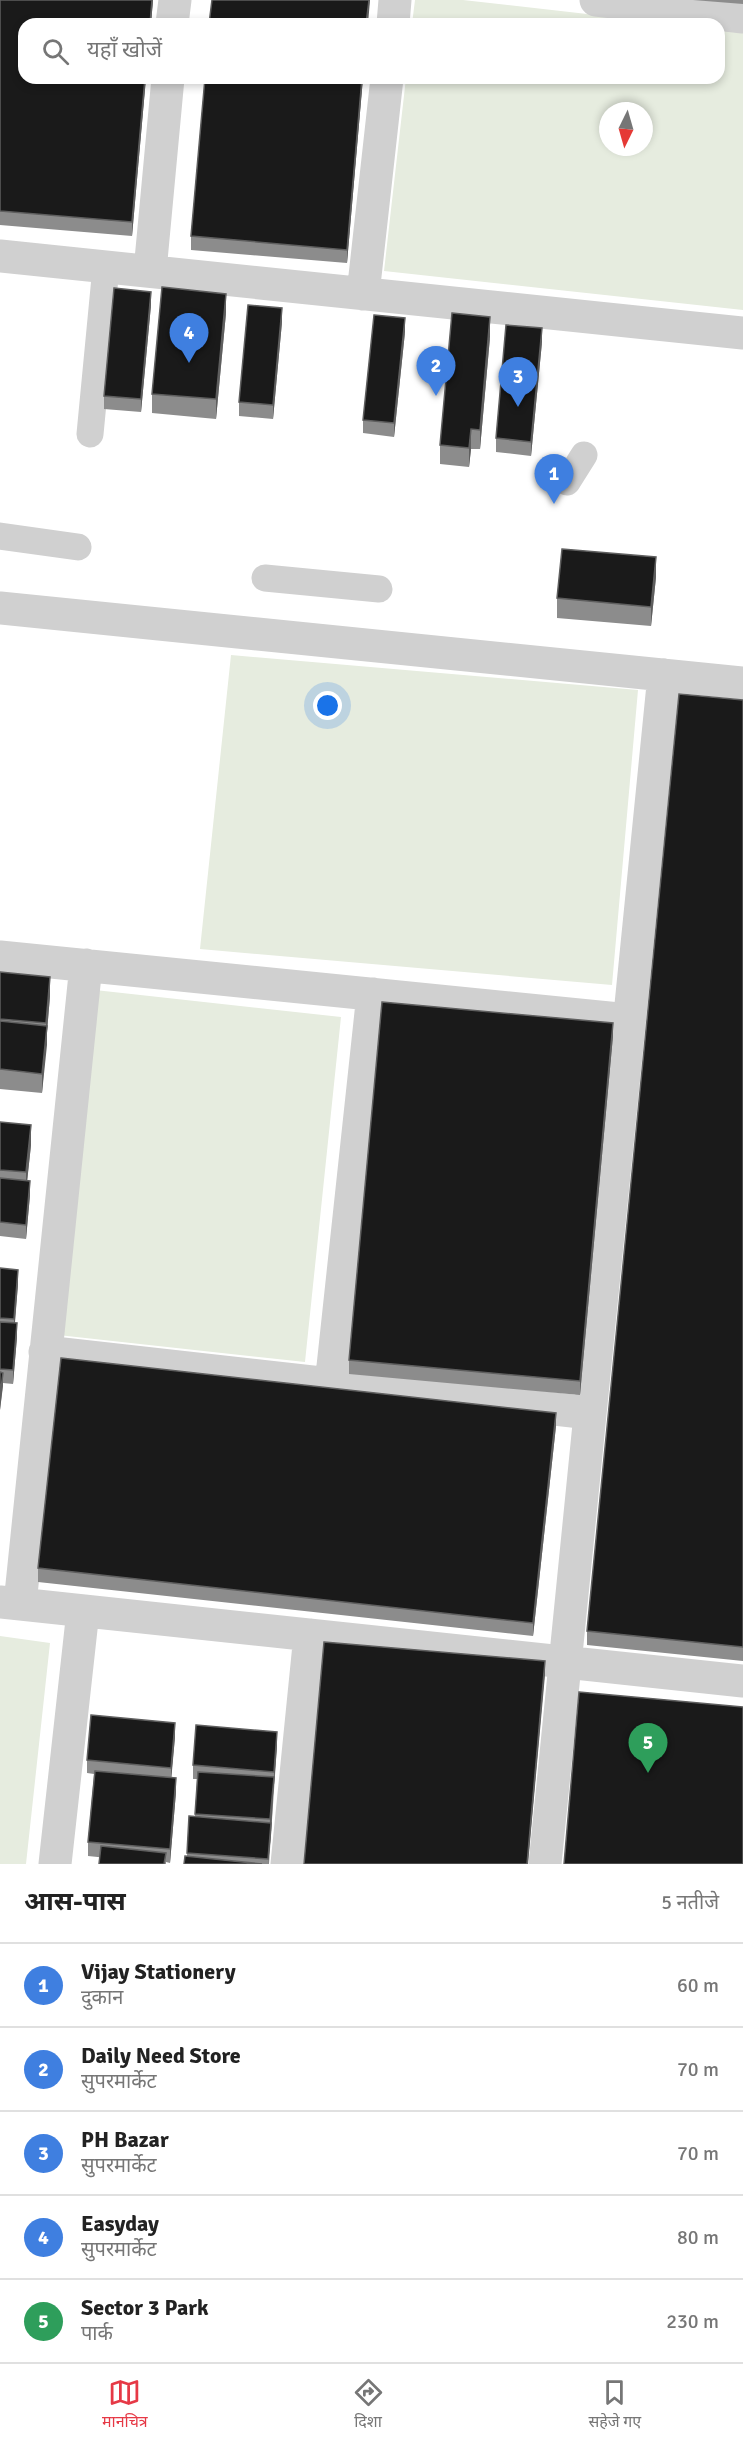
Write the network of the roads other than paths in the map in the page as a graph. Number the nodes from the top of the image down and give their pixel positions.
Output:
1 (175, 0) edge
2 (395, 0) edge
3 (596, 0) edge
4 (636, 2) edge
5 (743, 17) edge
6 (173, 18) edge
7 (394, 18) edge
8 (167, 84) edge
9 (386, 84) edge
10 (0, 256) edge
11 (106, 267) junction
12 (150, 272) junction
13 (363, 294) junction
14 (743, 333) edge
15 (90, 434) dead end
16 (584, 455) dead end
17 (567, 482) dead end
18 (0, 536) edge
19 (78, 547) dead end
20 (265, 578) dead end
21 (379, 589) dead end
22 (0, 608) edge
23 (664, 675) junction
24 (743, 683) edge
25 (0, 957) edge
26 (86, 965) junction
27 (373, 994) junction
28 (629, 1020) junction
29 (45, 1352) junction
30 (331, 1386) junction
31 (590, 1413) junction
32 (10, 1603) edge
33 (83, 1611) junction
34 (310, 1635) junction
35 (565, 1662) junction
36 (743, 1681) edge
37 (55, 1864) edge
38 (287, 1864) edge
39 (545, 1864) edge

1 - 6 street
2 - 7 street
3 - 4 street
4 - 5 street
8 - 12 street
9 - 13 street
10 - 11 street
11 - 12 street
11 - 15 street
12 - 13 street
13 - 14 street
16 - 17 street
18 - 19 street
20 - 21 street
22 - 23 street
23 - 24 street
23 - 28 street
25 - 26 street
26 - 27 street
26 - 29 street
27 - 28 street
27 - 30 street
28 - 31 street
29 - 30 street
29 - 32 street
30 - 31 street
31 - 35 street
32 - 33 street
33 - 34 street
33 - 37 street
34 - 35 street
34 - 38 street
35 - 36 street
35 - 39 street

